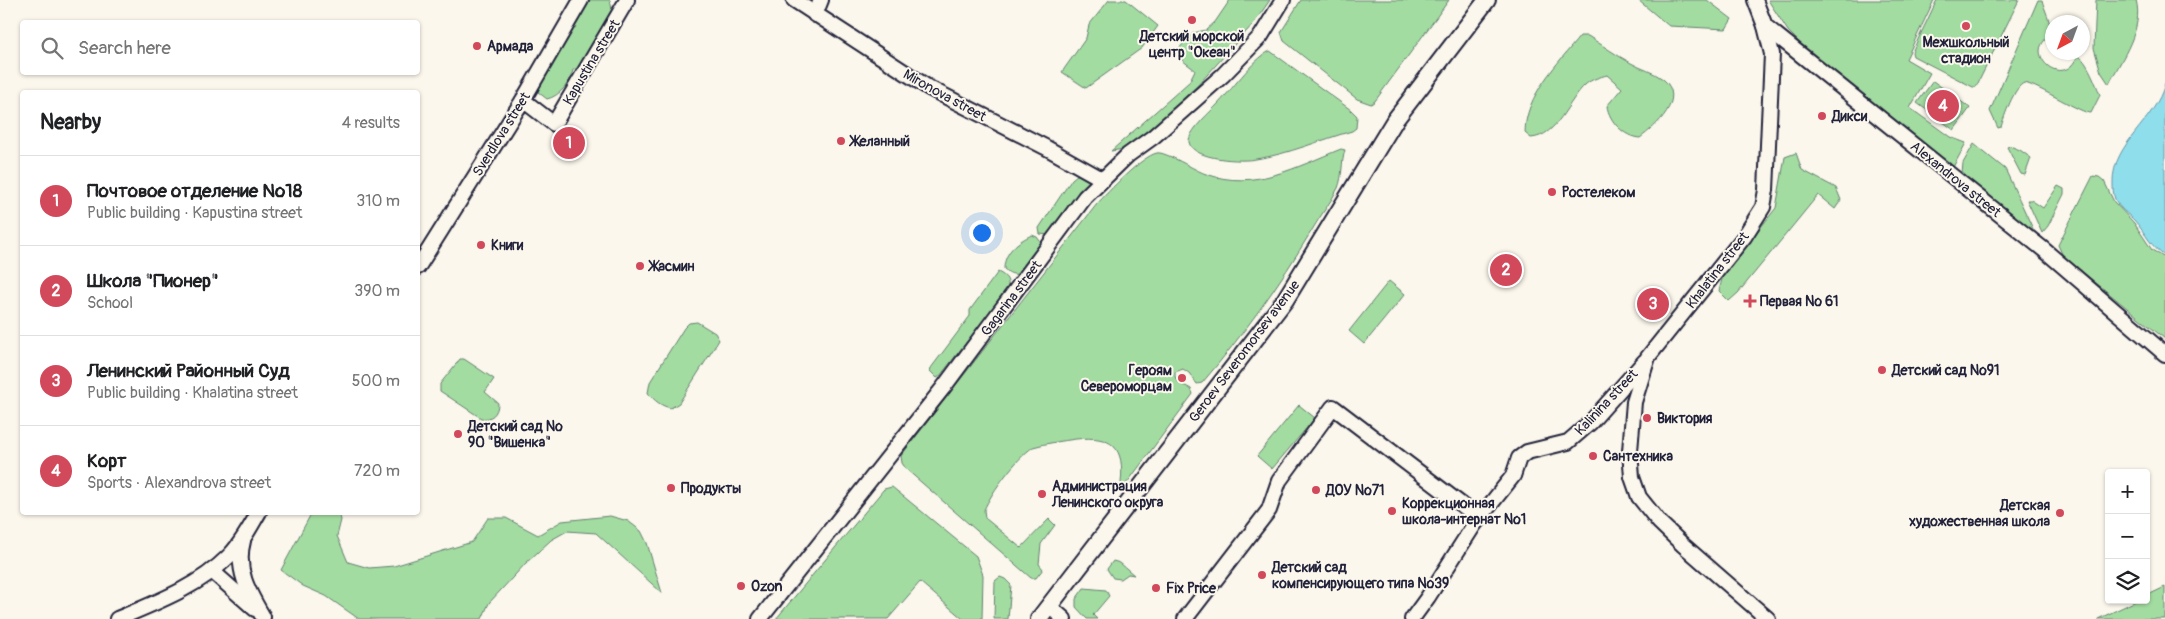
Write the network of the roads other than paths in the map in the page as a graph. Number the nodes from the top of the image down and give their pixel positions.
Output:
1 (581, 0) edge
2 (628, 0) edge
3 (794, 0) edge
4 (820, 0) edge
5 (1283, 0) edge
6 (1487, 0) edge
7 (1755, 0) edge
8 (815, 15) junction
9 (1765, 26) junction
10 (523, 100) junction
11 (1102, 179) junction
12 (420, 264) edge
13 (2165, 354) edge
14 (1648, 357) junction
15 (257, 515) edge
16 (1479, 518) junction
17 (244, 536) junction
18 (212, 571) junction
19 (1044, 613) edge
20 (264, 618) edge
21 (117, 619) edge
22 (760, 619) edge
23 (1064, 619) edge
24 (1185, 619) edge
25 (1412, 619) edge
26 (1768, 619) edge

1 - 10 street, Sverdlova street
2 - 10 street, Kapustina street
3 - 8 street, Mironova street
4 - 8 street
5 - 11 street, Gagarina street
6 - 19 main road, Geroev Severomorsev avenue
7 - 9 street
8 - 11 street, Mironova street
9 - 13 street, Alexandrova street
9 - 14 street, Khalatina street
10 - 12 street, Sverdlova street
11 - 22 street, Gagarina street
14 - 16 street, Kalinina street
14 - 26 street, Khalatina street
15 - 17 street
16 - 24 street
16 - 25 street, Kalinina street
17 - 18 street
17 - 20 street
18 - 20 street
18 - 21 street
19 - 23 street

